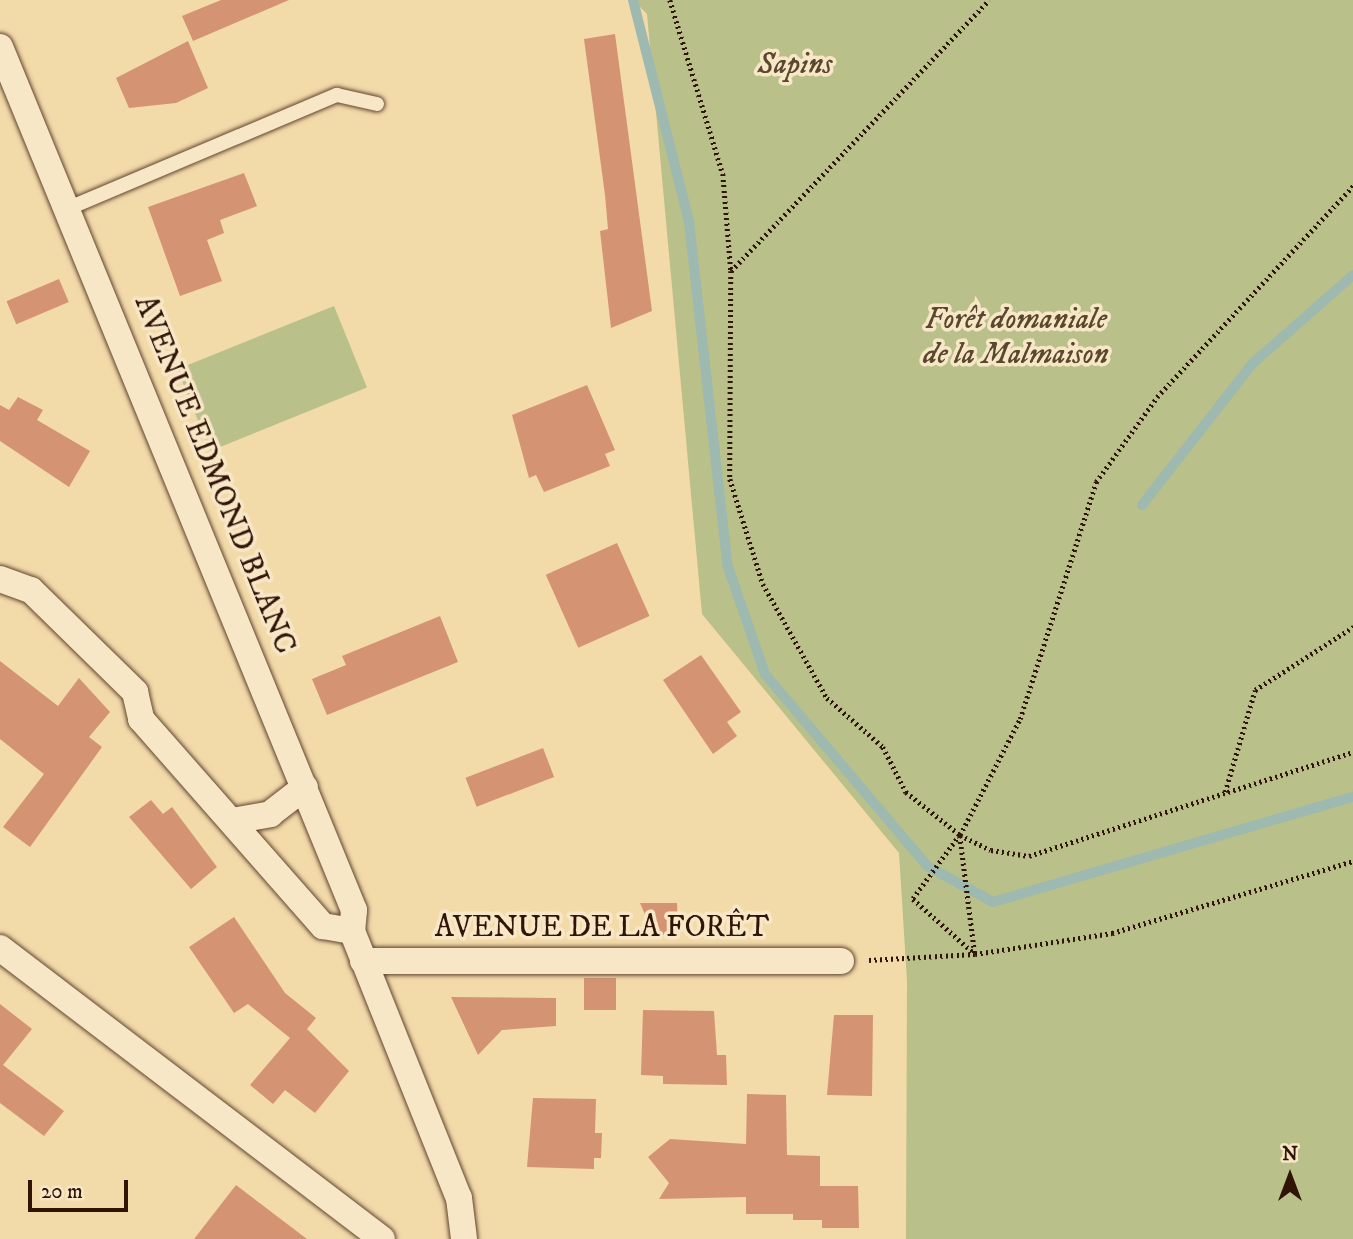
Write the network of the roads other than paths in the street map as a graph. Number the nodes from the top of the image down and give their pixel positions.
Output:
1 (0, 47) edge
2 (377, 104) dead end
3 (69, 208) junction
4 (0, 579) edge
5 (304, 787) junction
6 (226, 814) junction
7 (352, 931) junction
8 (0, 948) edge
9 (363, 961) junction
10 (841, 961) road end
11 (382, 1239) edge
12 (464, 1239) edge

1 - 3 street, AVENUE EDMOND BLANC
2 - 3 lane
3 - 5 street, AVENUE EDMOND BLANC
4 - 6 street
5 - 6 street
5 - 7 street, AVENUE EDMOND BLANC
6 - 7 street
7 - 9 street, AVENUE EDMOND BLANC
8 - 11 street
9 - 10 street, AVENUE DE LA FORÊT
9 - 12 street, AVENUE EDMOND BLANC

